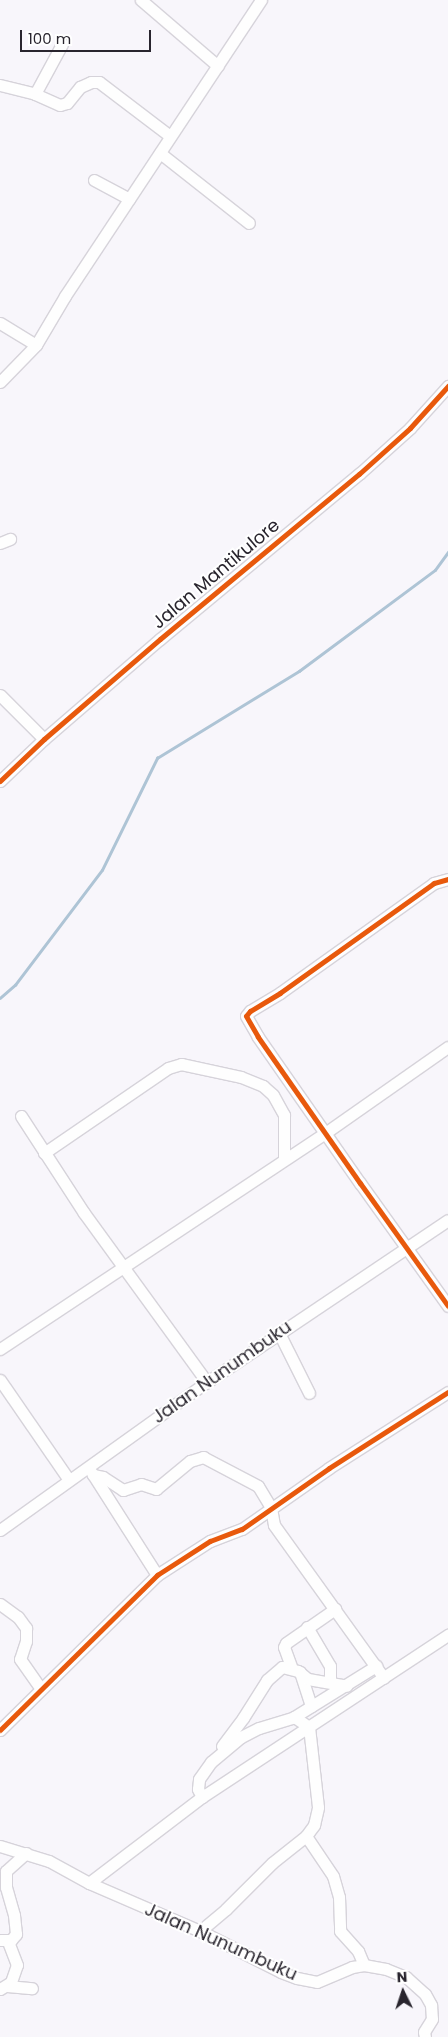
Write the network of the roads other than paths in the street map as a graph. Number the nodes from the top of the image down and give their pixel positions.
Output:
1 (141, 0) edge
2 (261, 0) edge
3 (62, 44) dead end
4 (218, 66) junction
5 (1, 82) edge
6 (35, 94) junction
7 (170, 136) junction
8 (160, 153) junction
9 (94, 180) dead end
10 (129, 199) junction
11 (249, 223) dead end
12 (0, 324) edge
13 (36, 345) junction
14 (0, 382) edge
15 (448, 386) edge
16 (0, 694) edge
17 (44, 738) junction
18 (0, 781) edge
19 (448, 879) edge
20 (448, 1047) edge
21 (21, 1116) dead end
22 (325, 1133) junction
23 (44, 1153) junction
24 (284, 1159) junction
25 (448, 1220) edge
26 (405, 1248) junction
27 (122, 1266) junction
28 (448, 1306) edge
29 (279, 1333) junction
30 (0, 1349) edge
31 (0, 1380) edge
32 (207, 1382) junction
33 (309, 1392) dead end
34 (448, 1392) edge
35 (90, 1470) junction
36 (69, 1480) junction
37 (271, 1508) junction
38 (0, 1530) edge
39 (157, 1574) junction
40 (0, 1604) edge
41 (335, 1609) junction
42 (307, 1627) junction
43 (448, 1635) edge
44 (376, 1666) junction
45 (296, 1671) junction
46 (384, 1678) junction
47 (330, 1682) junction
48 (346, 1686) junction
49 (40, 1688) junction
50 (311, 1706) junction
51 (294, 1717) junction
52 (309, 1727) junction
53 (0, 1730) edge
54 (211, 1762) junction
55 (202, 1797) junction
56 (306, 1836) junction
57 (0, 1846) edge
58 (26, 1853) junction
59 (89, 1883) junction
60 (200, 1931) junction
61 (4, 1940) edge
62 (364, 1965) junction
63 (4, 1988) edge
64 (32, 1988) dead end
65 (425, 2037) edge

1 - 4 street
2 - 4 street
3 - 6 street
4 - 7 street
5 - 6 street
6 - 7 street
7 - 8 street
8 - 10 street
8 - 11 street
9 - 10 street
10 - 13 street
12 - 13 street
13 - 14 street
15 - 17 street, Jalan Mantikulore
16 - 17 street
17 - 18 street, Jalan Mantikulore
19 - 22 street
20 - 22 street
21 - 23 street
22 - 24 street
22 - 26 street
23 - 24 street
23 - 27 street
24 - 27 street
25 - 26 street, Jalan Nunumbuku
26 - 28 street
26 - 29 street, Jalan Nunumbuku
27 - 30 street
27 - 32 street
29 - 32 street, Jalan Nunumbuku
29 - 33 street
31 - 36 street
32 - 35 street, Jalan Nunumbuku
34 - 37 street
35 - 36 street, Jalan Nunumbuku
35 - 37 street
35 - 39 street
36 - 38 street, Jalan Nunumbuku
37 - 39 street
37 - 41 street
39 - 49 street
40 - 49 street
41 - 42 street
41 - 44 street
42 - 45 street
42 - 47 street
43 - 46 street
44 - 46 street
44 - 48 street
45 - 47 street
45 - 50 street
45 - 54 street
46 - 52 street
47 - 48 street
48 - 50 street
49 - 53 street
50 - 51 street
51 - 52 street
51 - 54 street
52 - 55 street
52 - 56 street
54 - 55 street
55 - 59 street
56 - 60 street
56 - 62 street
57 - 58 street, Jalan Nunumbuku
58 - 59 street, Jalan Nunumbuku
58 - 61 street
59 - 60 street, Jalan Nunumbuku
60 - 62 street, Jalan Nunumbuku
61 - 63 street
62 - 65 street, Jalan Nunumbuku
63 - 64 street

